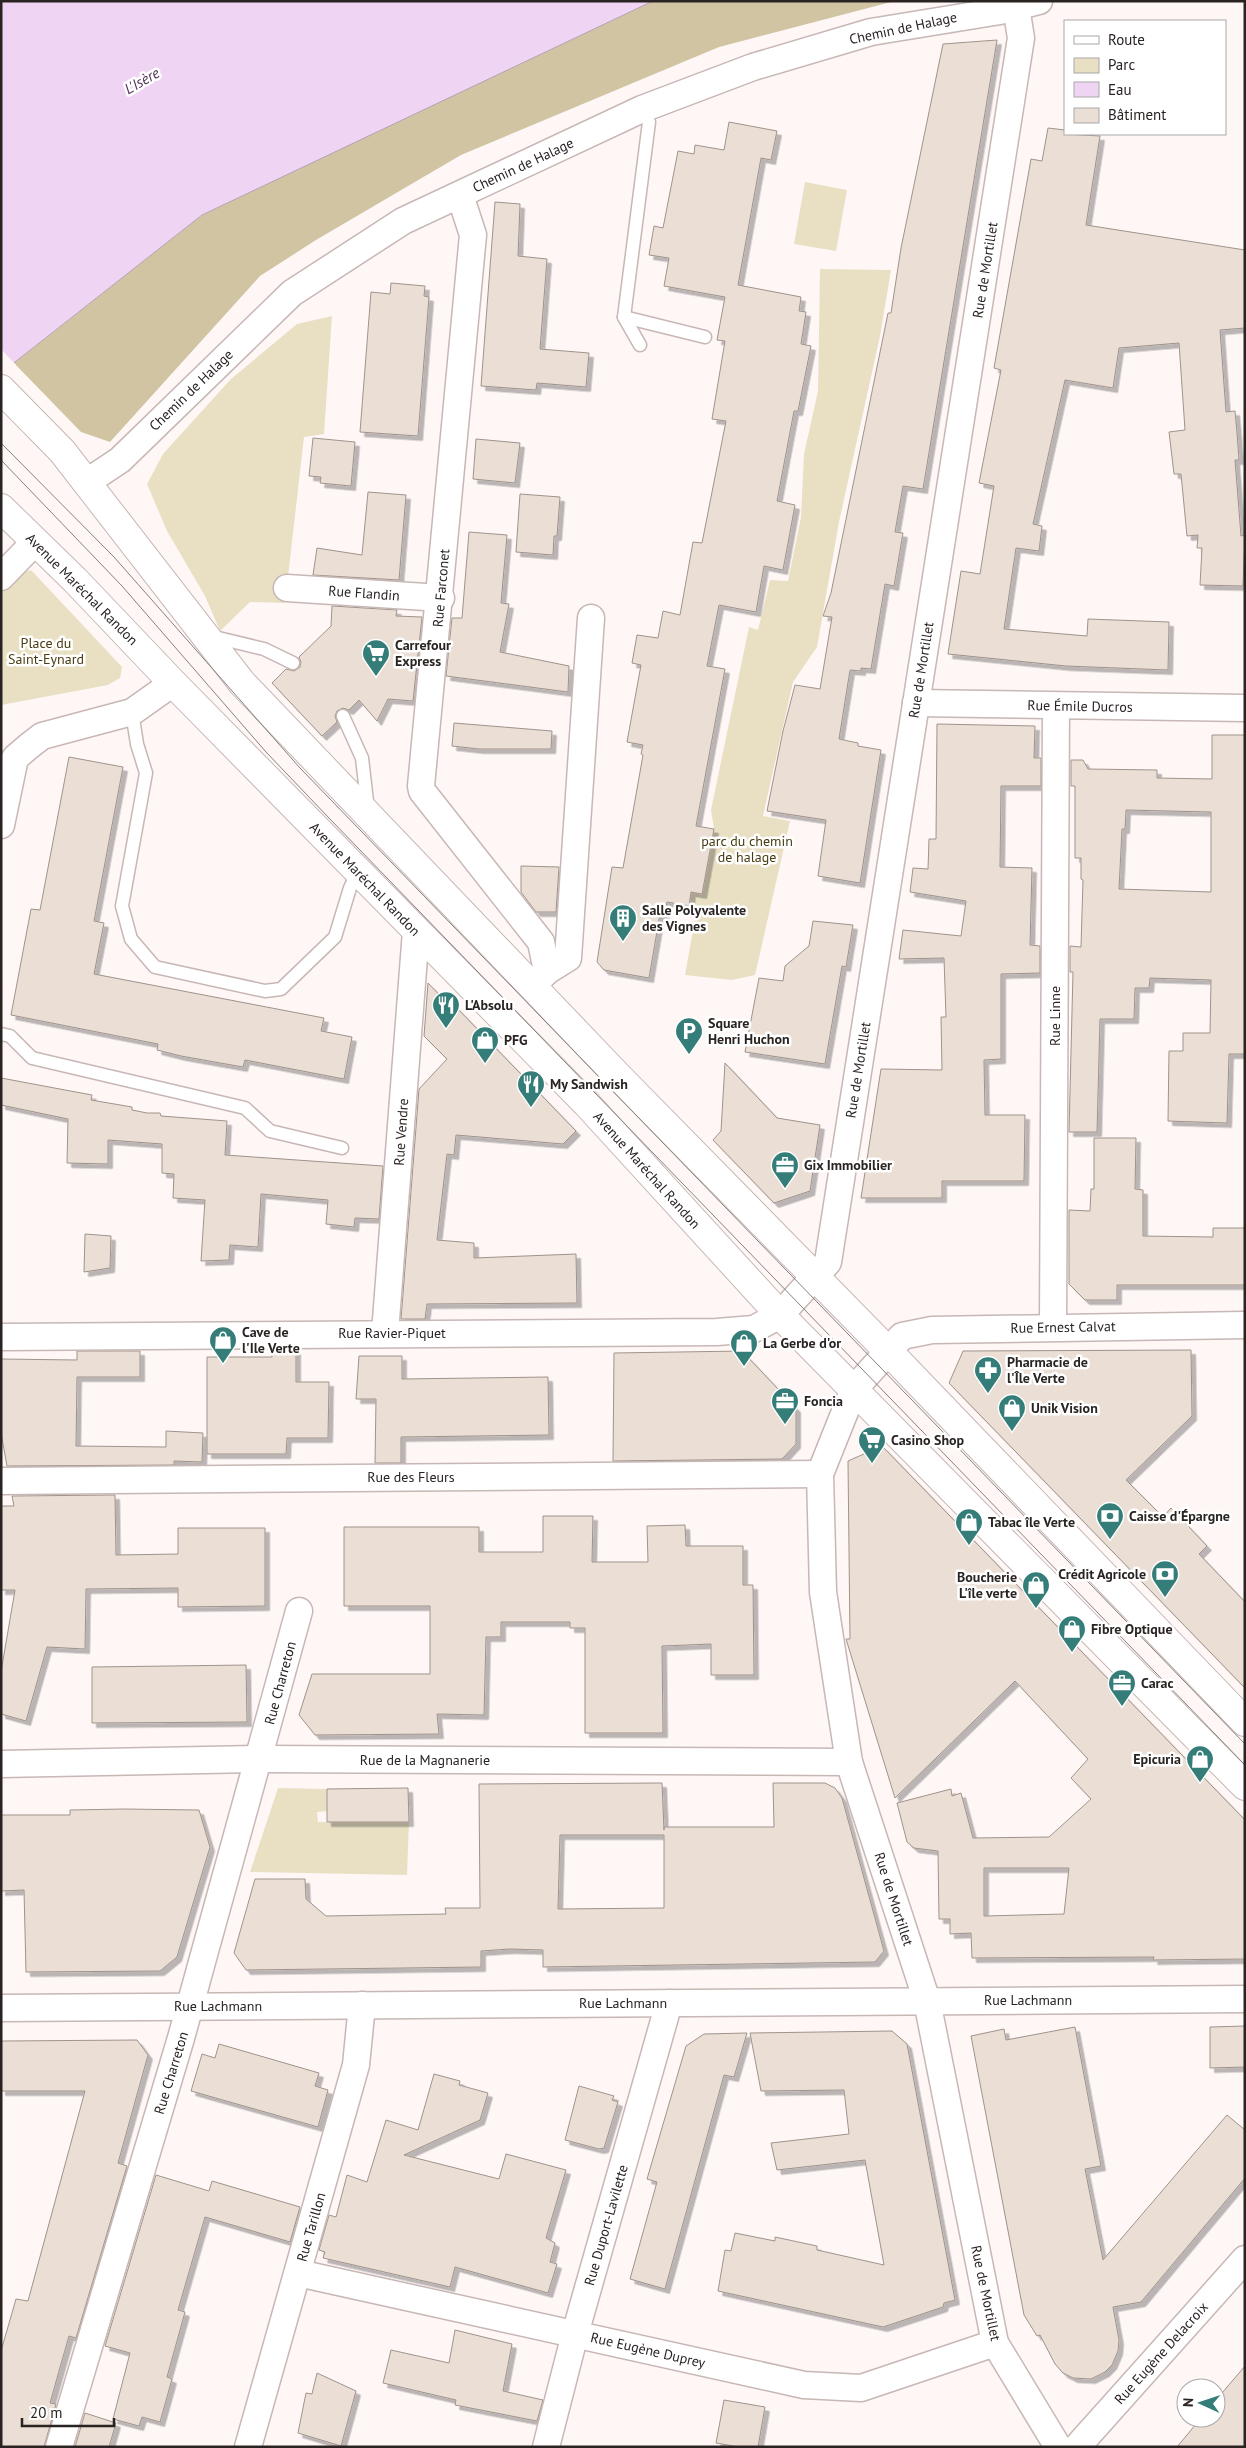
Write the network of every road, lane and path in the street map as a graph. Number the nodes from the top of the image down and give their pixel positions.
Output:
1 (1028, 4) edge
2 (642, 109) junction
3 (460, 196) junction
4 (624, 317) junction
5 (705, 337) dead end
6 (640, 345) dead end
7 (1, 389) edge
8 (87, 482) junction
9 (3, 510) edge
10 (35, 542) junction
11 (1, 577) edge
12 (287, 588) dead end
13 (440, 598) junction
14 (590, 618) dead end
15 (204, 634) junction
16 (293, 663) dead end
17 (173, 683) junction
18 (916, 703) junction
19 (1056, 706) junction
20 (1245, 708) edge
21 (132, 712) junction
22 (343, 716) dead end
23 (369, 815) junction
24 (1, 825) edge
25 (358, 871) junction
26 (416, 931) junction
27 (540, 978) junction
28 (1, 1034) edge
29 (342, 1148) dead end
30 (814, 1275) junction
31 (780, 1315) junction
32 (1245, 1325) edge
33 (1052, 1327) junction
34 (385, 1333) junction
35 (1, 1337) edge
36 (888, 1351) junction
37 (854, 1389) junction
38 (820, 1474) junction
39 (1, 1481) edge
40 (299, 1611) dead end
41 (1245, 1722) edge
42 (260, 1759) junction
43 (850, 1762) junction
44 (1, 1764) edge
45 (1245, 1786) edge
46 (1245, 1998) edge
47 (927, 2001) junction
48 (669, 2003) junction
49 (362, 2005) junction
50 (190, 2007) junction
51 (1, 2008) edge
52 (1245, 2259) edge
53 (298, 2273) junction
54 (575, 2334) junction
55 (995, 2343) junction
56 (59, 2447) edge
57 (248, 2447) edge
58 (546, 2447) edge
59 (1058, 2447) edge
60 (1077, 2447) edge

1 - 2 street, Chemin de Halage
1 - 18 street, Rue de Mortillet
2 - 3 street, Chemin de Halage
2 - 4 lane
3 - 8 street, Chemin de Halage
3 - 13 street, Rue Farconet
4 - 5 lane
4 - 6 lane
7 - 8 street
8 - 15 street
9 - 10 street, Avenue Maréchal Randon
10 - 11 street
10 - 17 street, Avenue Maréchal Randon
12 - 13 street, Rue Flandin
13 - 27 street, Rue Farconet
14 - 27 street
15 - 16 lane
15 - 23 street
17 - 21 street
17 - 25 street, Avenue Maréchal Randon
18 - 19 street, Rue Émile Ducros
18 - 30 street, Rue de Mortillet
19 - 20 street, Rue Émile Ducros
19 - 33 street, Rue Linne
21 - 24 street
21 - 25 lane
22 - 23 lane
23 - 27 street
25 - 26 street, Avenue Maréchal Randon
26 - 31 street, Avenue Maréchal Randon
26 - 34 street, Rue Vendre
27 - 30 street
28 - 29 lane
30 - 31 street, Rue de Mortillet
30 - 36 street
31 - 34 street, Rue Ravier-Piquet
31 - 37 street, Avenue Maréchal Randon
32 - 33 street, Rue Ernest Calvat
33 - 36 street, Rue Ernest Calvat
34 - 35 street, Rue Ravier-Piquet
36 - 37 street, Rue de Mortillet
36 - 41 street
37 - 38 street, Rue de Mortillet
37 - 45 street, Avenue Maréchal Randon
38 - 39 street, Rue des Fleurs
38 - 43 street, Rue de Mortillet
40 - 42 street, Rue Charreton
42 - 43 street, Rue de la Magnanerie
42 - 44 street, Rue de la Magnanerie
42 - 50 street, Rue Charreton
43 - 47 street, Rue de Mortillet
46 - 47 street, Rue Lachmann
47 - 48 street, Rue Lachmann
47 - 55 street, Rue de Mortillet
48 - 49 street, Rue Lachmann
48 - 54 street, Rue Duport-Lavilette
49 - 50 street, Rue Lachmann
49 - 53 street, Rue Tarillon
50 - 51 street, Rue Lachmann
50 - 56 street, Rue Charreton
52 - 60 street, Rue Eugène Delacroix
53 - 54 street, Rue Eugène Duprey
53 - 57 street, Rue Tarillon
54 - 55 street, Rue Eugène Duprey
54 - 58 street, Rue Duport-Lavilette
55 - 59 street, Rue de Mortillet

